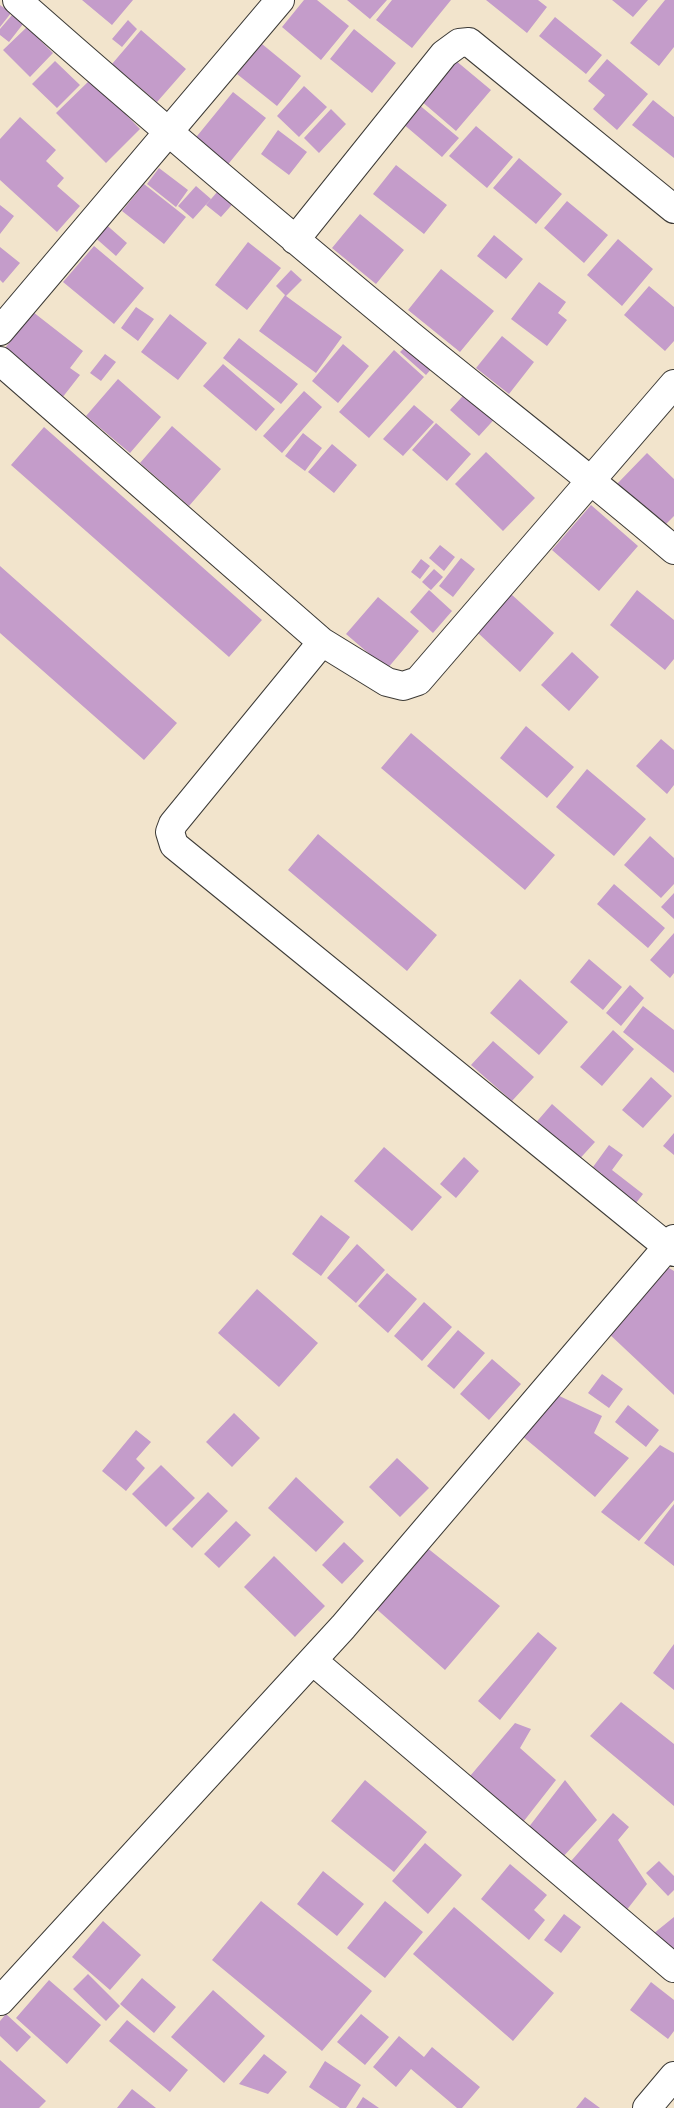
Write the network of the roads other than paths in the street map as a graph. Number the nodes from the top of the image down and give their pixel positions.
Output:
1 (17, 0) edge
2 (280, 0) edge
3 (167, 132) junction
4 (674, 209) edge
5 (295, 240) junction
6 (0, 331) edge
7 (0, 361) edge
8 (674, 384) edge
9 (592, 480) junction
10 (674, 550) edge
11 (322, 642) junction
12 (672, 1246) edge
13 (313, 1661) junction
14 (674, 1968) edge
15 (0, 2001) edge
16 (674, 2076) edge
17 (647, 2108) edge

1 - 3 street
2 - 3 street
3 - 5 street
3 - 6 street
4 - 5 street
5 - 9 street
7 - 11 street
8 - 9 street
9 - 10 street
9 - 11 street
11 - 12 street
12 - 13 street
13 - 14 street
13 - 15 street
16 - 17 street

